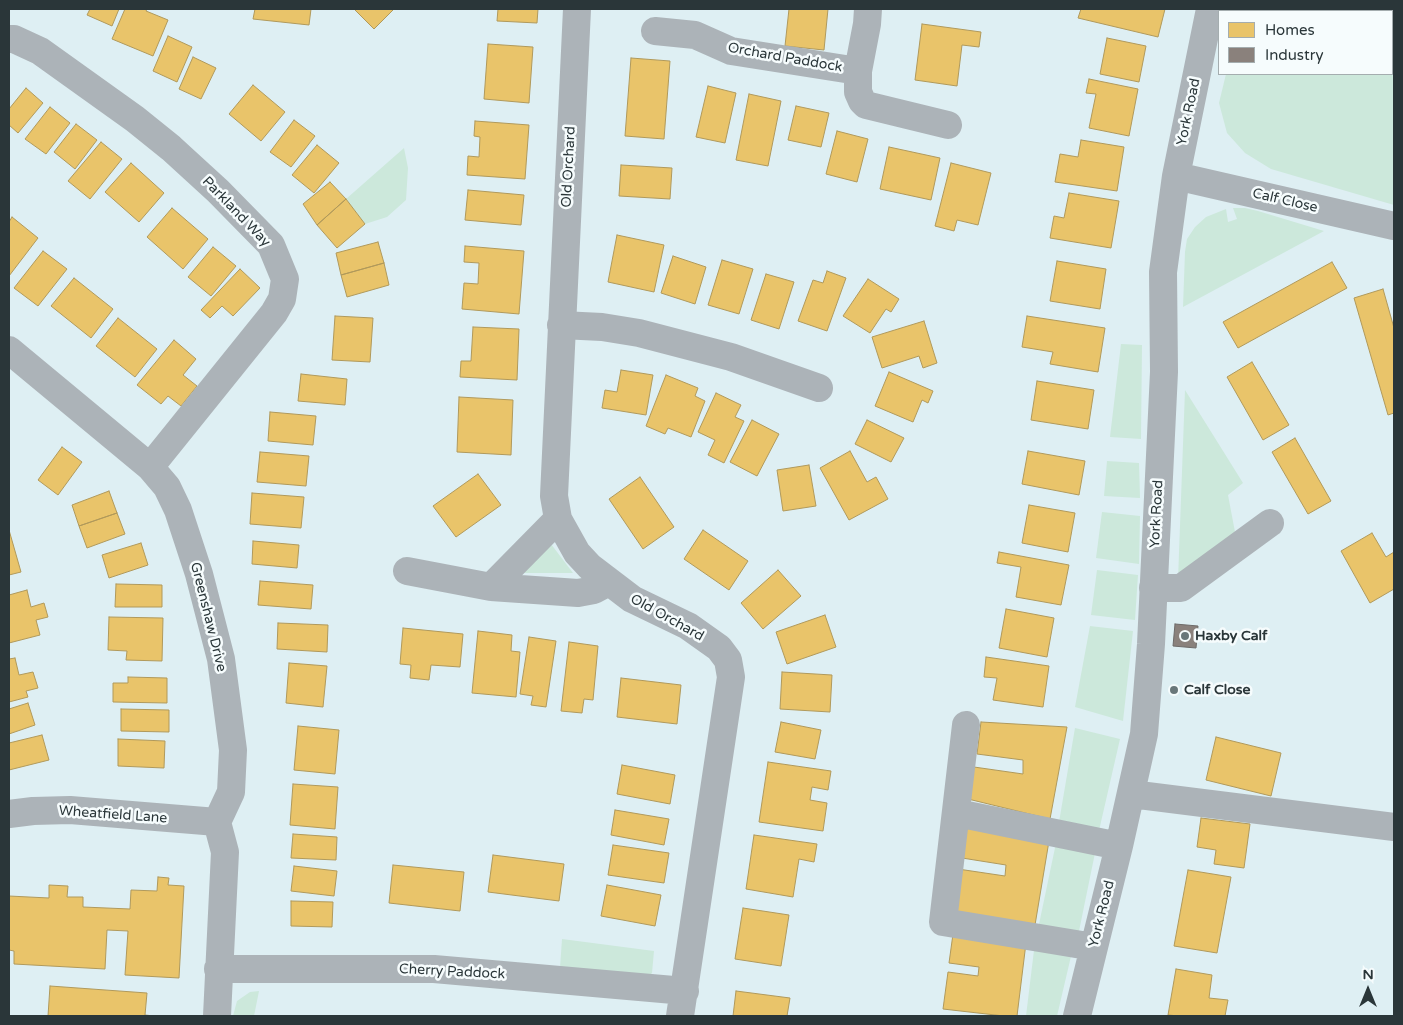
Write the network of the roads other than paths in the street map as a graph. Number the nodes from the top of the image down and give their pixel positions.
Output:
1 (577, 9) edge
2 (868, 9) edge
3 (1210, 9) edge
4 (656, 31) dead end
5 (9, 38) edge
6 (858, 71) junction
7 (948, 125) dead end
8 (1176, 176) junction
9 (1394, 226) edge
10 (561, 325) junction
11 (9, 350) edge
12 (819, 388) dead end
13 (150, 466) junction
14 (558, 519) junction
15 (1270, 523) dead end
16 (407, 571) dead end
17 (609, 582) junction
18 (490, 587) junction
19 (1153, 588) junction
20 (966, 725) dead end
21 (1131, 794) junction
22 (956, 813) junction
23 (9, 814) edge
24 (217, 822) junction
25 (1394, 827) edge
26 (1119, 846) junction
27 (1094, 947) junction
28 (218, 969) junction
29 (682, 1003) edge
30 (216, 1016) edge
31 (1077, 1016) edge

1 - 10 street, Old Orchard
2 - 6 street, Orchard Paddock
3 - 8 street, York Road
4 - 6 street, Orchard Paddock
5 - 13 street, Parkland Way
6 - 7 street, Orchard Paddock
8 - 9 street, Calf Close
8 - 19 street, York Road
10 - 12 street
10 - 14 street, Old Orchard
11 - 13 street, Greenshaw Drive
13 - 24 street, Greenshaw Drive
14 - 17 street, Old Orchard
14 - 18 street
15 - 19 street
16 - 18 street
17 - 18 street
17 - 29 street, Old Orchard
19 - 21 street, York Road
20 - 22 street
21 - 25 street
21 - 26 street, York Road
22 - 26 street
22 - 27 street
23 - 24 street, Wheatfield Lane
24 - 28 street
26 - 27 street, York Road
27 - 31 street, York Road
28 - 29 street, Cherry Paddock
28 - 30 street

